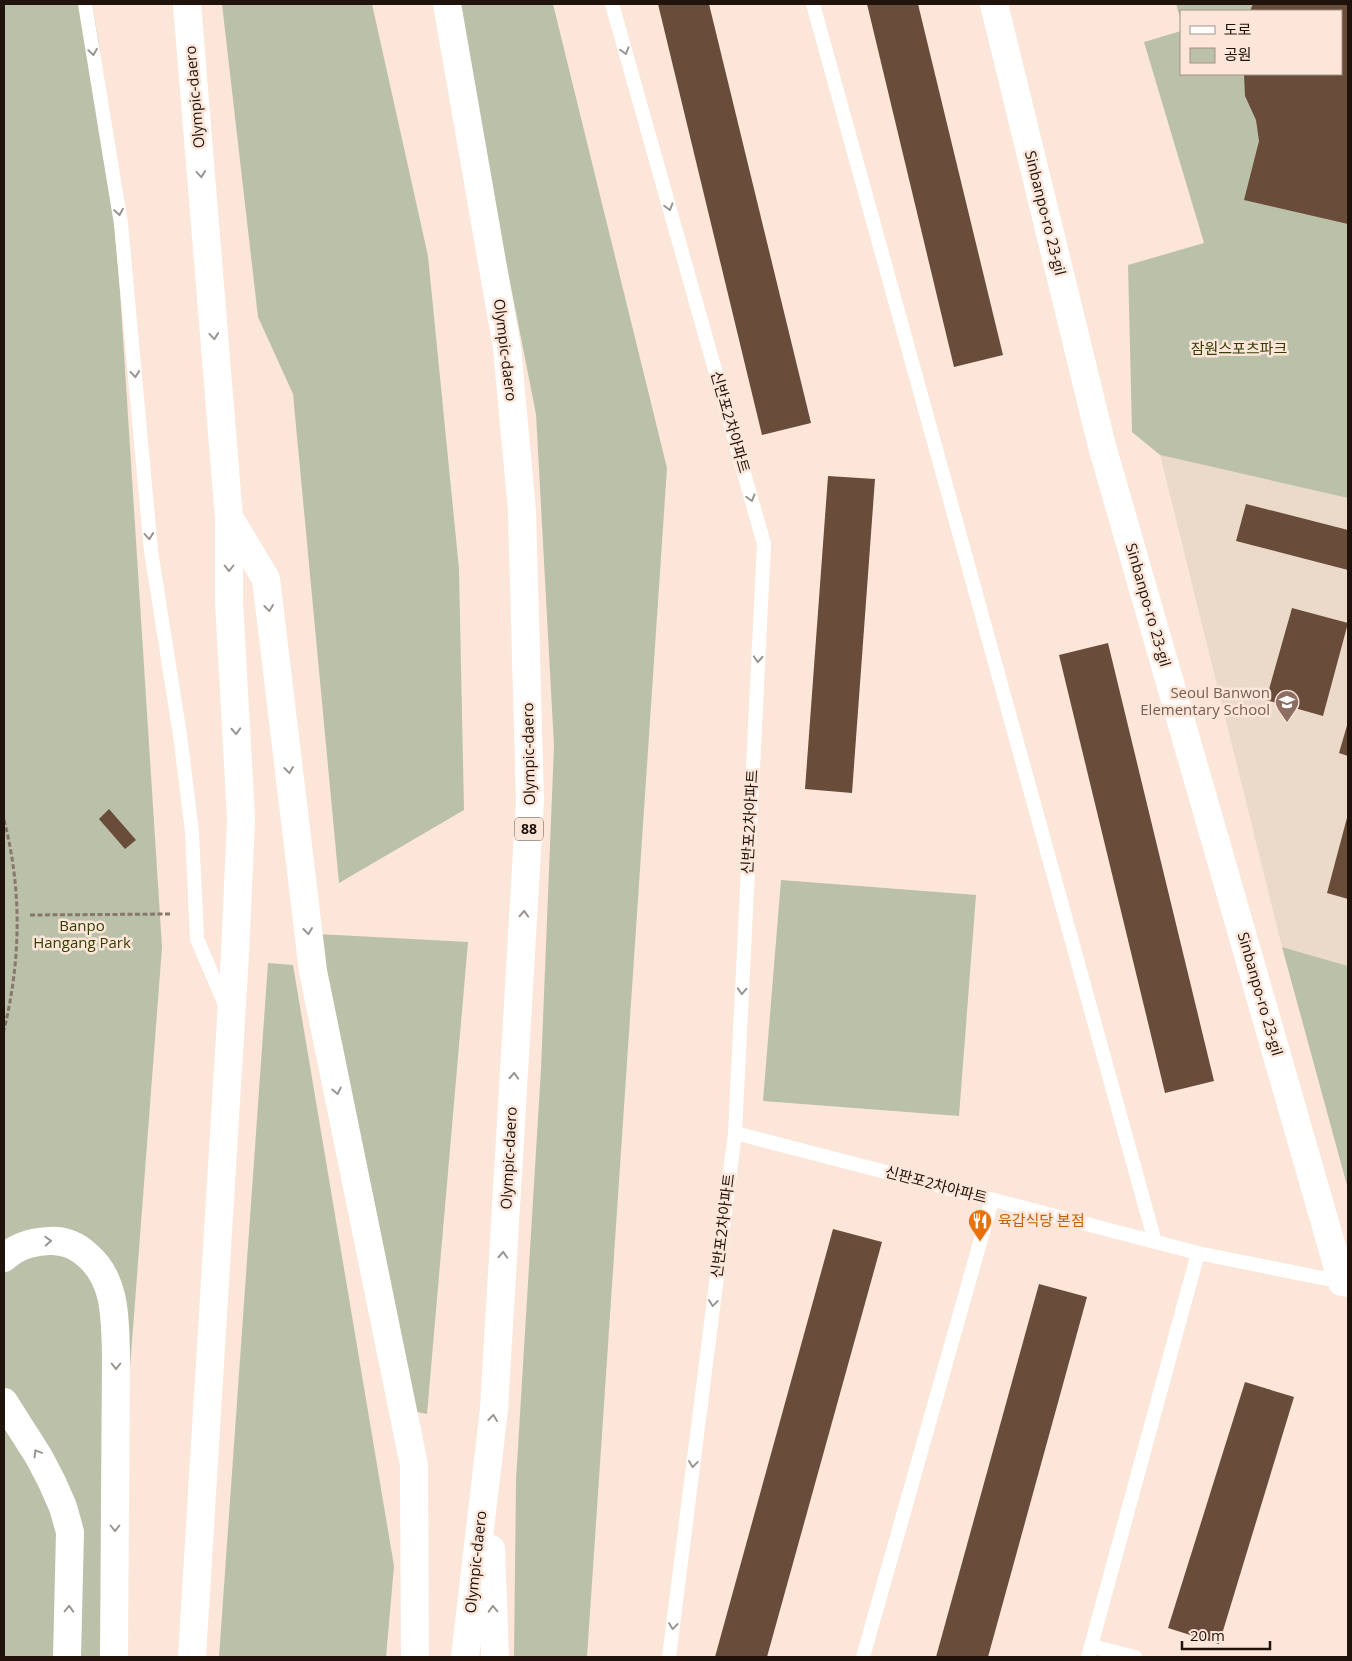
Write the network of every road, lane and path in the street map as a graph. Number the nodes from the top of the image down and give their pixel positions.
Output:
1 (85, 4) edge
2 (187, 4) edge
3 (447, 4) edge
4 (612, 4) edge
5 (813, 4) edge
6 (994, 4) edge
7 (229, 518) junction
8 (4, 820) edge
9 (172, 914) dead end
10 (30, 915) dead end
11 (231, 1017) junction
12 (4, 1030) edge
13 (735, 1133) junction
14 (992, 1200) junction
15 (1155, 1242) junction
16 (1198, 1253) junction
17 (4, 1258) edge
18 (1345, 1282) edge
19 (4, 1402) edge
20 (488, 1456) junction
21 (1090, 1651) edge
22 (67, 1657) edge
23 (114, 1657) edge
24 (192, 1657) edge
25 (414, 1657) edge
26 (465, 1657) edge
27 (495, 1657) edge
28 (669, 1657) edge
29 (863, 1657) edge
30 (1135, 1657) edge

1 -> 11 lane
2 -> 7 main road, Olympic-daero
20 -> 3 main road, Olympic-daero / 88
4 -> 13 lane, 신반포2차아파트
5 - 15 lane
6 - 18 main road, Sinbanpo-ro 23-gil
7 -> 11 main road, Olympic-daero
7 -> 25 main road
8 - 12 path
9 - 10 path
11 - 24 main road, Olympic-daero
13 - 14 lane, 신판포2차아파트
13 -> 28 lane, 신반포2차아파트
14 - 15 lane, 신판포2차아파트
14 - 29 lane
15 - 16 lane, 신판포2차아파트
16 - 18 lane, 신판포2차아파트
16 - 21 lane
17 -> 23 main road
22 -> 19 main road
20 - 26 main road, Olympic-daero / 88
27 -> 20 main road
21 - 30 lane

